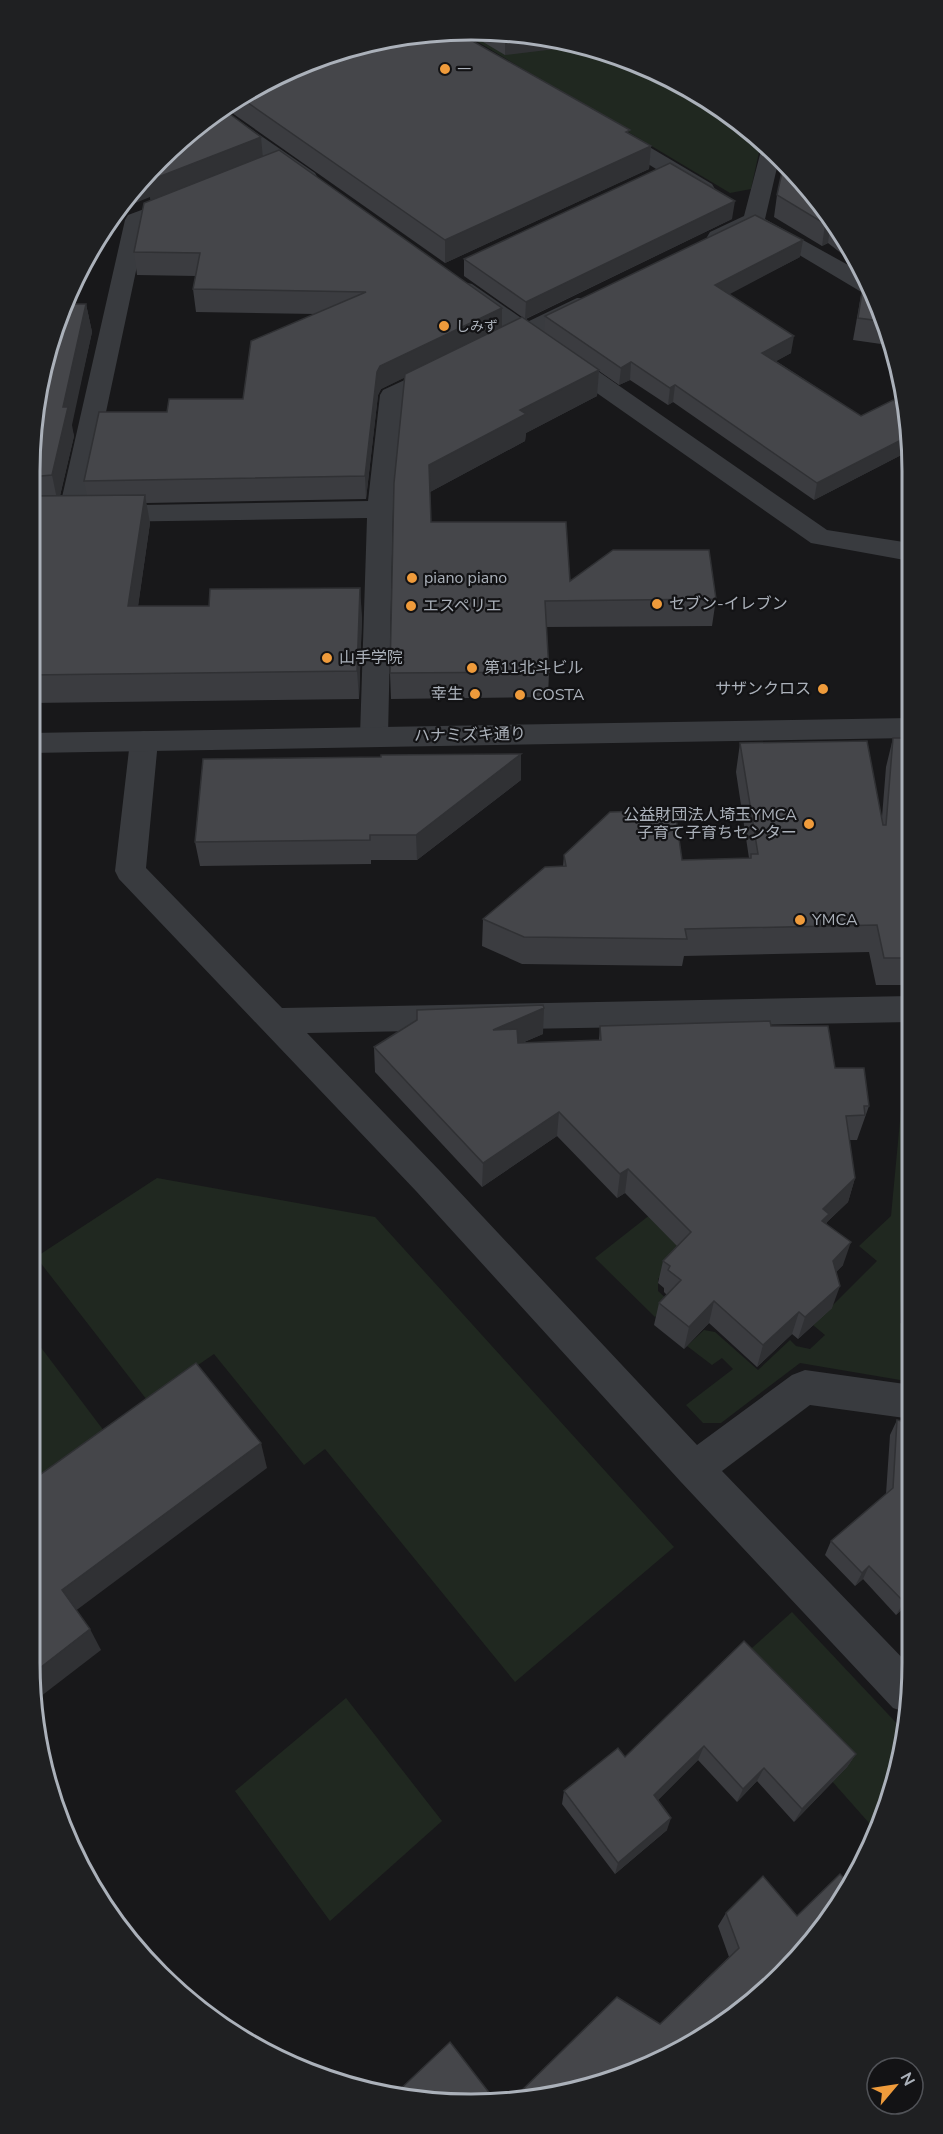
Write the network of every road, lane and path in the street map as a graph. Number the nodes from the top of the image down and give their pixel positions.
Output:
1 (223, 120) edge
2 (600, 125) edge
3 (767, 158) edge
4 (671, 169) junction
5 (649, 179) edge
6 (321, 188) edge
7 (199, 195) edge
8 (717, 197) edge
9 (745, 214) junction
10 (702, 245) edge
11 (444, 274) edge
12 (858, 280) edge
13 (608, 291) edge
14 (525, 333) junction
15 (380, 510) junction
16 (71, 514) junction
17 (40, 515) edge
18 (902, 551) edge
19 (902, 728) edge
20 (374, 736) junction
21 (144, 741) junction
22 (40, 743) edge
23 (902, 1009) edge
24 (274, 1021) junction
25 (902, 1401) edge
26 (694, 1469) junction
27 (902, 1687) edge

1 - 6 street
2 - 4 street
3 - 9 street
4 - 5 street
4 - 8 street
7 - 16 street
9 - 10 street
9 - 12 street
11 - 14 street
13 - 14 street
14 - 15 street
14 - 18 street
15 - 16 street
15 - 20 street
16 - 17 street
19 - 20 street, ハナミズキ通り
20 - 21 street, ハナミズキ通り
21 - 22 street, ハナミズキ通り
21 - 24 street
23 - 24 street
24 - 26 street
25 - 26 street
26 - 27 street

